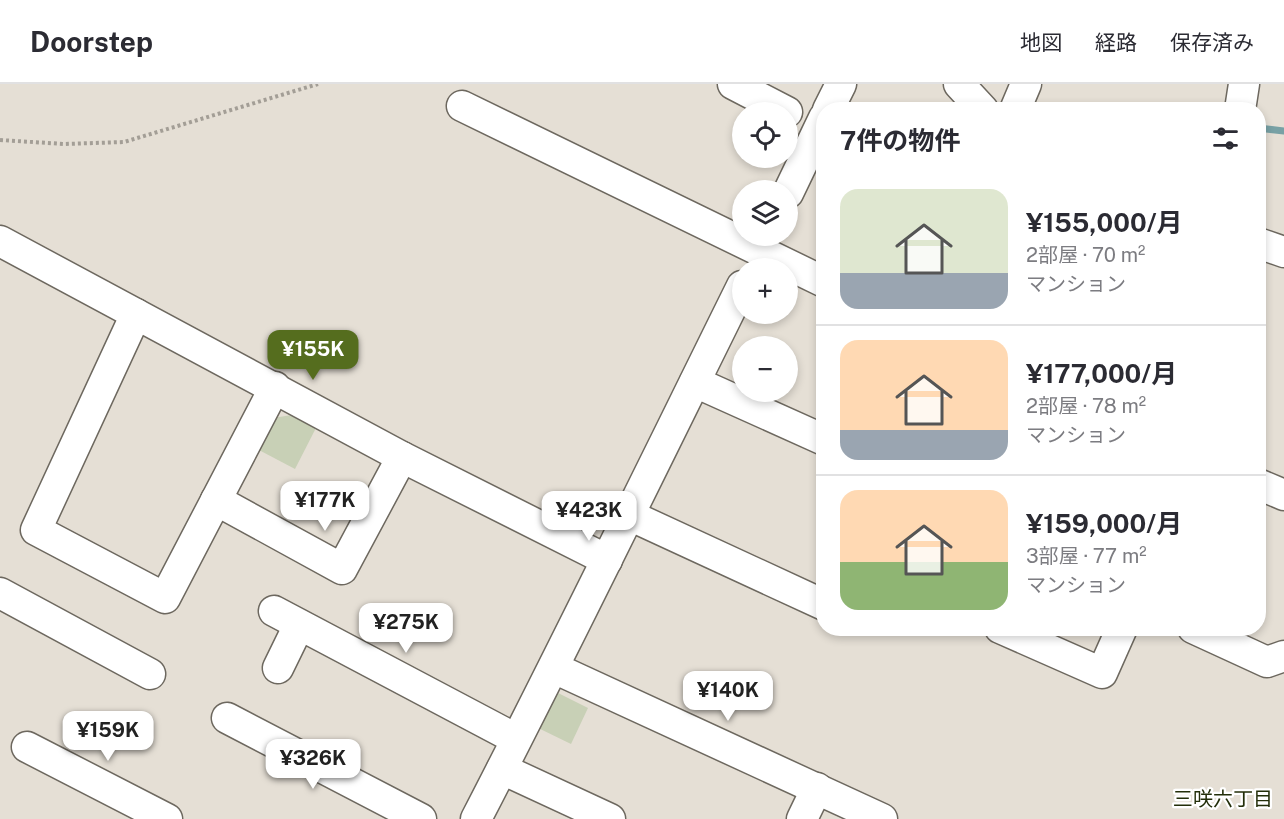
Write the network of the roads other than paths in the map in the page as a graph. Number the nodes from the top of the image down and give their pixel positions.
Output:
1 (733, 84) edge
2 (841, 84) edge
3 (959, 84) edge
4 (1026, 84) edge
5 (1244, 84) edge
6 (767, 102) edge
7 (831, 102) edge
8 (976, 102) edge
9 (1018, 102) edge
10 (1241, 102) edge
11 (462, 106) dead end
12 (798, 115) edge
13 (816, 117) edge
14 (816, 133) edge
15 (794, 180) edge
16 (0, 241) edge
17 (1266, 246) edge
18 (759, 252) edge
19 (1284, 252) edge
20 (816, 278) edge
21 (732, 306) edge
22 (136, 314) junction
23 (695, 382) junction
24 (274, 387) junction
25 (816, 436) edge
26 (402, 457) junction
27 (1266, 487) edge
28 (1284, 495) edge
29 (216, 500) junction
30 (629, 515) junction
31 (607, 560) junction
32 (0, 593) edge
33 (816, 601) edge
34 (1018, 636) edge
35 (1118, 636) edge
36 (1211, 636) edge
37 (1284, 656) edge
38 (278, 668) dead end
39 (554, 668) junction
40 (150, 674) dead end
41 (227, 718) dead end
42 (516, 739) junction
43 (27, 747) dead end
44 (502, 769) junction
45 (816, 788) junction
46 (167, 819) edge
47 (421, 819) edge
48 (476, 819) edge
49 (610, 819) edge
50 (802, 819) edge
51 (882, 819) edge

1 - 6 street
2 - 7 street
3 - 8 street
4 - 9 street
5 - 10 street
11 - 18 street
12 - 13 street
14 - 15 street
16 - 22 street
17 - 19 street
18 - 20 street
21 - 23 street
22 - 24 street
22 - 29 street
23 - 25 street
23 - 30 street
24 - 26 street
24 - 29 street
26 - 29 street
26 - 31 street
27 - 28 street
30 - 31 street
30 - 33 street
31 - 39 street
32 - 40 street
34 - 35 street
36 - 37 street
38 - 42 street
39 - 42 street
39 - 45 street
41 - 47 street
42 - 44 street
43 - 46 street
44 - 48 street
44 - 49 street
45 - 50 street
45 - 51 street

